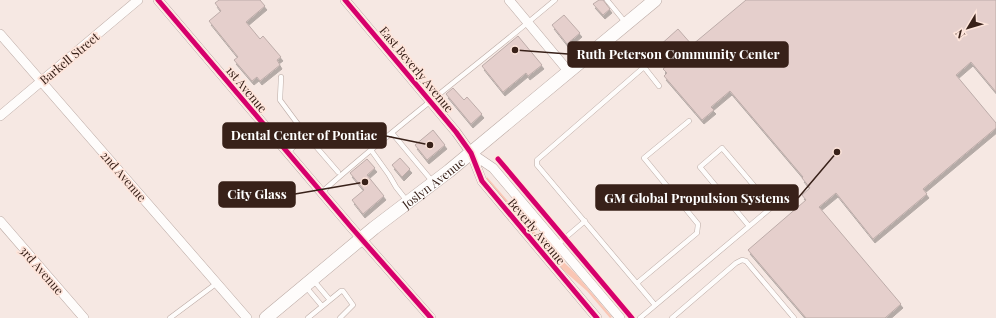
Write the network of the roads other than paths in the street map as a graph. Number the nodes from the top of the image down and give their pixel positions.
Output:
1 (138, 0) edge
2 (158, 0) edge
3 (345, 0) edge
4 (509, 0) edge
5 (556, 0) edge
6 (607, 0) edge
7 (655, 0) edge
8 (528, 23) junction
9 (626, 24) junction
10 (0, 34) edge
11 (569, 72) junction
12 (282, 77) dead end
13 (41, 81) junction
14 (659, 86) dead end
15 (430, 101) junction
16 (0, 116) edge
17 (689, 121) dead end
18 (392, 133) junction
19 (306, 135) junction
20 (371, 150) junction
21 (288, 152) junction
22 (471, 153) junction
23 (338, 172) dead end
24 (434, 182) junction
25 (322, 192) junction
26 (408, 202) junction
27 (0, 221) edge
28 (585, 221) junction
29 (749, 226) junction
30 (362, 238) junction
31 (558, 244) junction
32 (217, 283) junction
33 (309, 283) junction
34 (637, 283) junction
35 (330, 300) junction
36 (655, 305) junction
37 (322, 306) junction
38 (84, 318) edge
39 (170, 318) edge
40 (247, 318) edge
41 (266, 318) edge
42 (308, 318) edge
43 (340, 318) edge
44 (431, 318) edge
45 (598, 318) edge
46 (620, 318) edge
47 (640, 318) edge
48 (672, 318) edge
49 (794, 318) edge

1 - 13 street, Barkell Street
2 - 21 street, 1st Avenue
3 - 15 street, East Beverly Avenue
4 - 8 street
5 - 8 lane
6 - 9 lane
7 - 9 main road, Joslyn Avenue
8 - 11 street
8 - 15 lane
9 - 11 main road, Joslyn Avenue
10 - 13 street, 2nd Avenue
11 - 22 main road, Joslyn Avenue
12 - 19 lane
13 - 16 street, Barkell Street
13 - 32 street, 2nd Avenue
14 - 28 lane
15 - 18 lane
15 - 22 street, East Beverly Avenue
17 - 34 lane
18 - 20 lane
18 - 24 lane
19 - 21 lane
19 - 23 lane
20 - 25 lane
20 - 26 lane
21 - 25 street, 1st Avenue
22 - 24 main road, Joslyn Avenue
22 - 31 street, Beverly Avenue
22 - 45 street, Beverly Avenue
24 - 26 main road, Joslyn Avenue
25 - 30 street, 1st Avenue
26 - 30 main road, Joslyn Avenue
27 - 38 street, 3rd Avenue
28 - 31 lane
28 - 34 lane
29 - 29 lane
29 - 36 lane
30 - 33 main road, Joslyn Avenue
30 - 44 street, 1st Avenue
31 - 46 street, Beverly Avenue
32 - 39 lane
32 - 40 street, 2nd Avenue
33 - 35 lane
33 - 37 lane
33 - 41 main road, Joslyn Avenue
34 - 36 lane
35 - 37 lane
35 - 43 lane
36 - 47 lane
37 - 42 lane
48 - 49 lane

